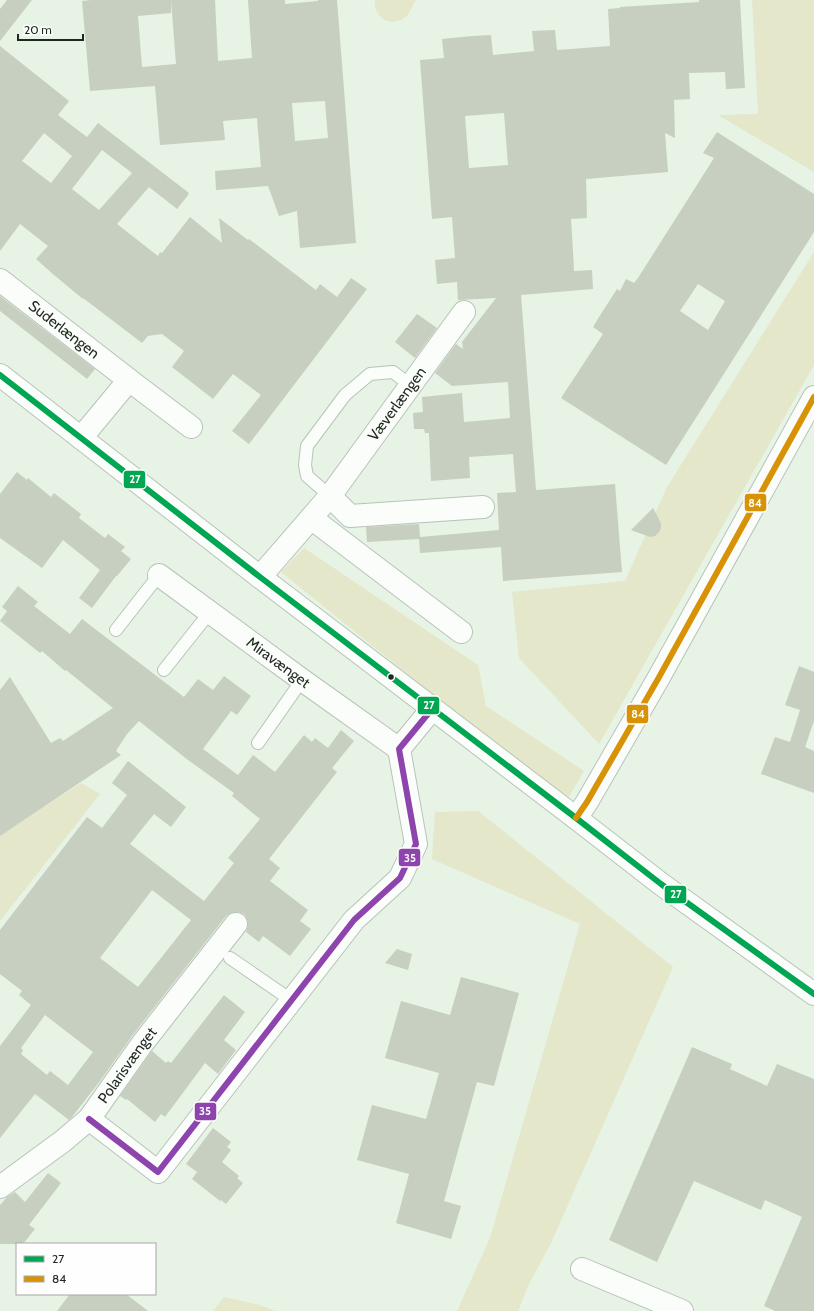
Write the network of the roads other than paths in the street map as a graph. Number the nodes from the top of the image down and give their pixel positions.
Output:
1 (0, 280) edge
2 (464, 312) dead end
3 (0, 375) edge
4 (129, 380) junction
5 (410, 385) junction
6 (814, 397) edge
7 (191, 427) dead end
8 (81, 438) junction
9 (330, 496) junction
10 (483, 507) dead end
11 (311, 518) junction
12 (159, 575) joint
13 (260, 578) junction
14 (210, 612) junction
15 (116, 630) dead end
16 (462, 632) dead end
17 (164, 670) dead end
18 (302, 680) junction
19 (432, 709) junction
20 (258, 743) dead end
21 (399, 749) junction
22 (576, 818) junction
23 (236, 924) dead end
24 (230, 958) dead end
25 (814, 994) edge
26 (291, 1000) junction
27 (88, 1119) junction
28 (0, 1187) edge
29 (582, 1269) dead end
30 (682, 1311) edge

1 - 4 street, Suderlængen
2 - 5 street, Væverlængen
3 - 8 street
4 - 7 street, Suderlængen
4 - 8 street
5 - 9 street, Væverlængen
5 - 9 lane
6 - 22 street
8 - 13 street
9 - 10 street
9 - 11 street, Væverlængen
11 - 13 street, Væverlængen
11 - 16 street
12 - 14 street, Miravænget
12 - 15 lane
13 - 19 street
14 - 17 lane
14 - 18 street, Miravænget
18 - 20 lane
18 - 21 street, Miravænget
19 - 21 street
19 - 22 street
21 - 26 street
22 - 25 street
23 - 27 street, Polarisvænget
24 - 26 lane
26 - 27 street
27 - 28 street, Polarisvænget
29 - 30 street

